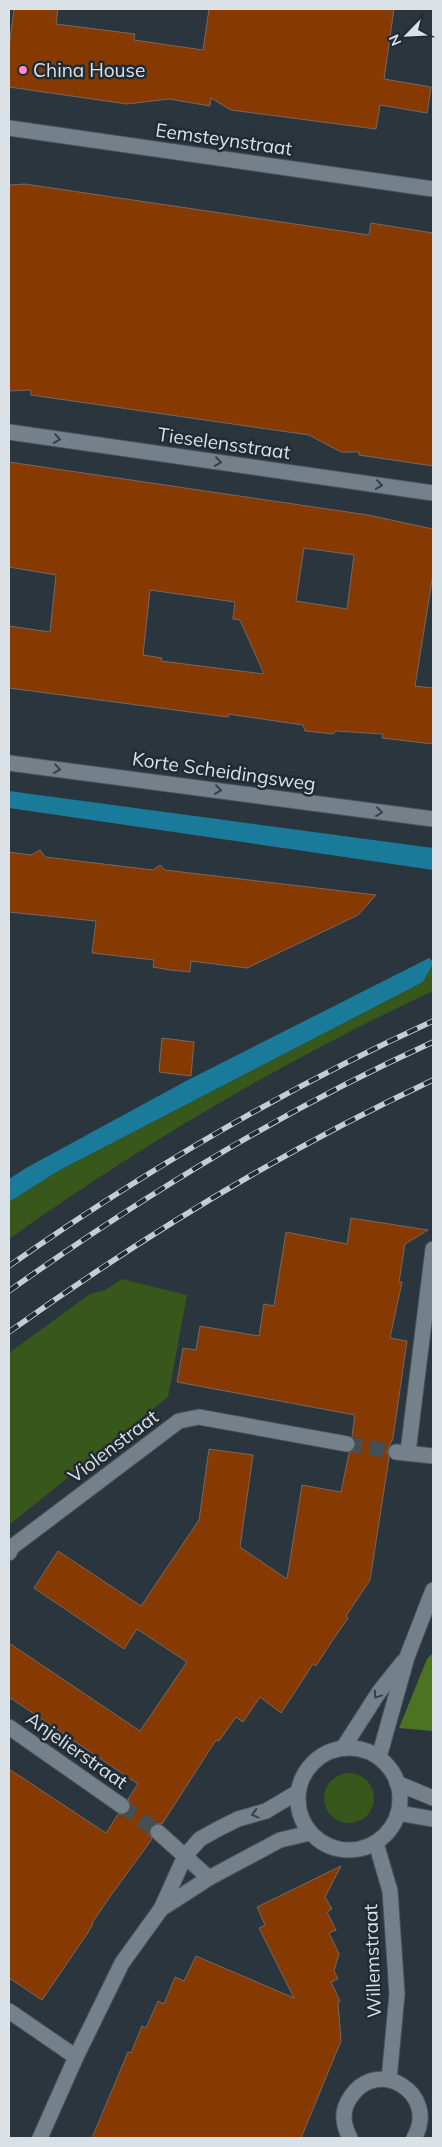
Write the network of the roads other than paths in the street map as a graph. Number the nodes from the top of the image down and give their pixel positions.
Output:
1 (9, 128) edge
2 (433, 189) edge
3 (9, 432) edge
4 (433, 493) edge
5 (9, 763) edge
6 (433, 819) edge
7 (433, 1249) edge
8 (347, 1444) tunnel mouth
9 (433, 1456) edge
10 (9, 1552) edge
11 (433, 1590) edge
12 (407, 1656) junction
13 (9, 1727) edge
14 (343, 1748) junction
15 (379, 1757) junction
16 (397, 1783) junction
17 (298, 1792) junction
18 (433, 1798) edge
19 (122, 1806) tunnel mouth
20 (398, 1813) junction
21 (433, 1819) edge
22 (158, 1832) tunnel mouth
23 (310, 1833) junction
24 (376, 1843) junction
25 (184, 1856) junction
26 (209, 1878) junction
27 (161, 1910) junction
28 (9, 2011) edge
29 (76, 2057) junction
30 (389, 2080) junction
31 (422, 2135) edge
32 (40, 2138) edge
33 (350, 2138) edge

1 - 2 street, Eemsteynstraat
3 -> 4 street, Tieselensstraat
5 -> 6 street, Korte Scheidingsweg
7 - 9 street
8 - 10 street, Violenstraat
11 - 12 street
12 -> 14 street
12 - 15 street
13 - 19 street, Anjelierstraat
14 - 15 street
14 - 17 street
15 - 16 street
16 - 18 street
16 - 20 street
17 - 23 street
17 -> 25 street
20 - 21 street
20 - 24 street
22 - 25 street
23 - 24 street
23 - 26 street
24 - 30 street, Willemstraat
25 - 26 street
25 - 27 street
26 - 27 street
27 - 29 street
28 - 29 street
29 - 32 street
30 - 31 street
30 - 33 street

